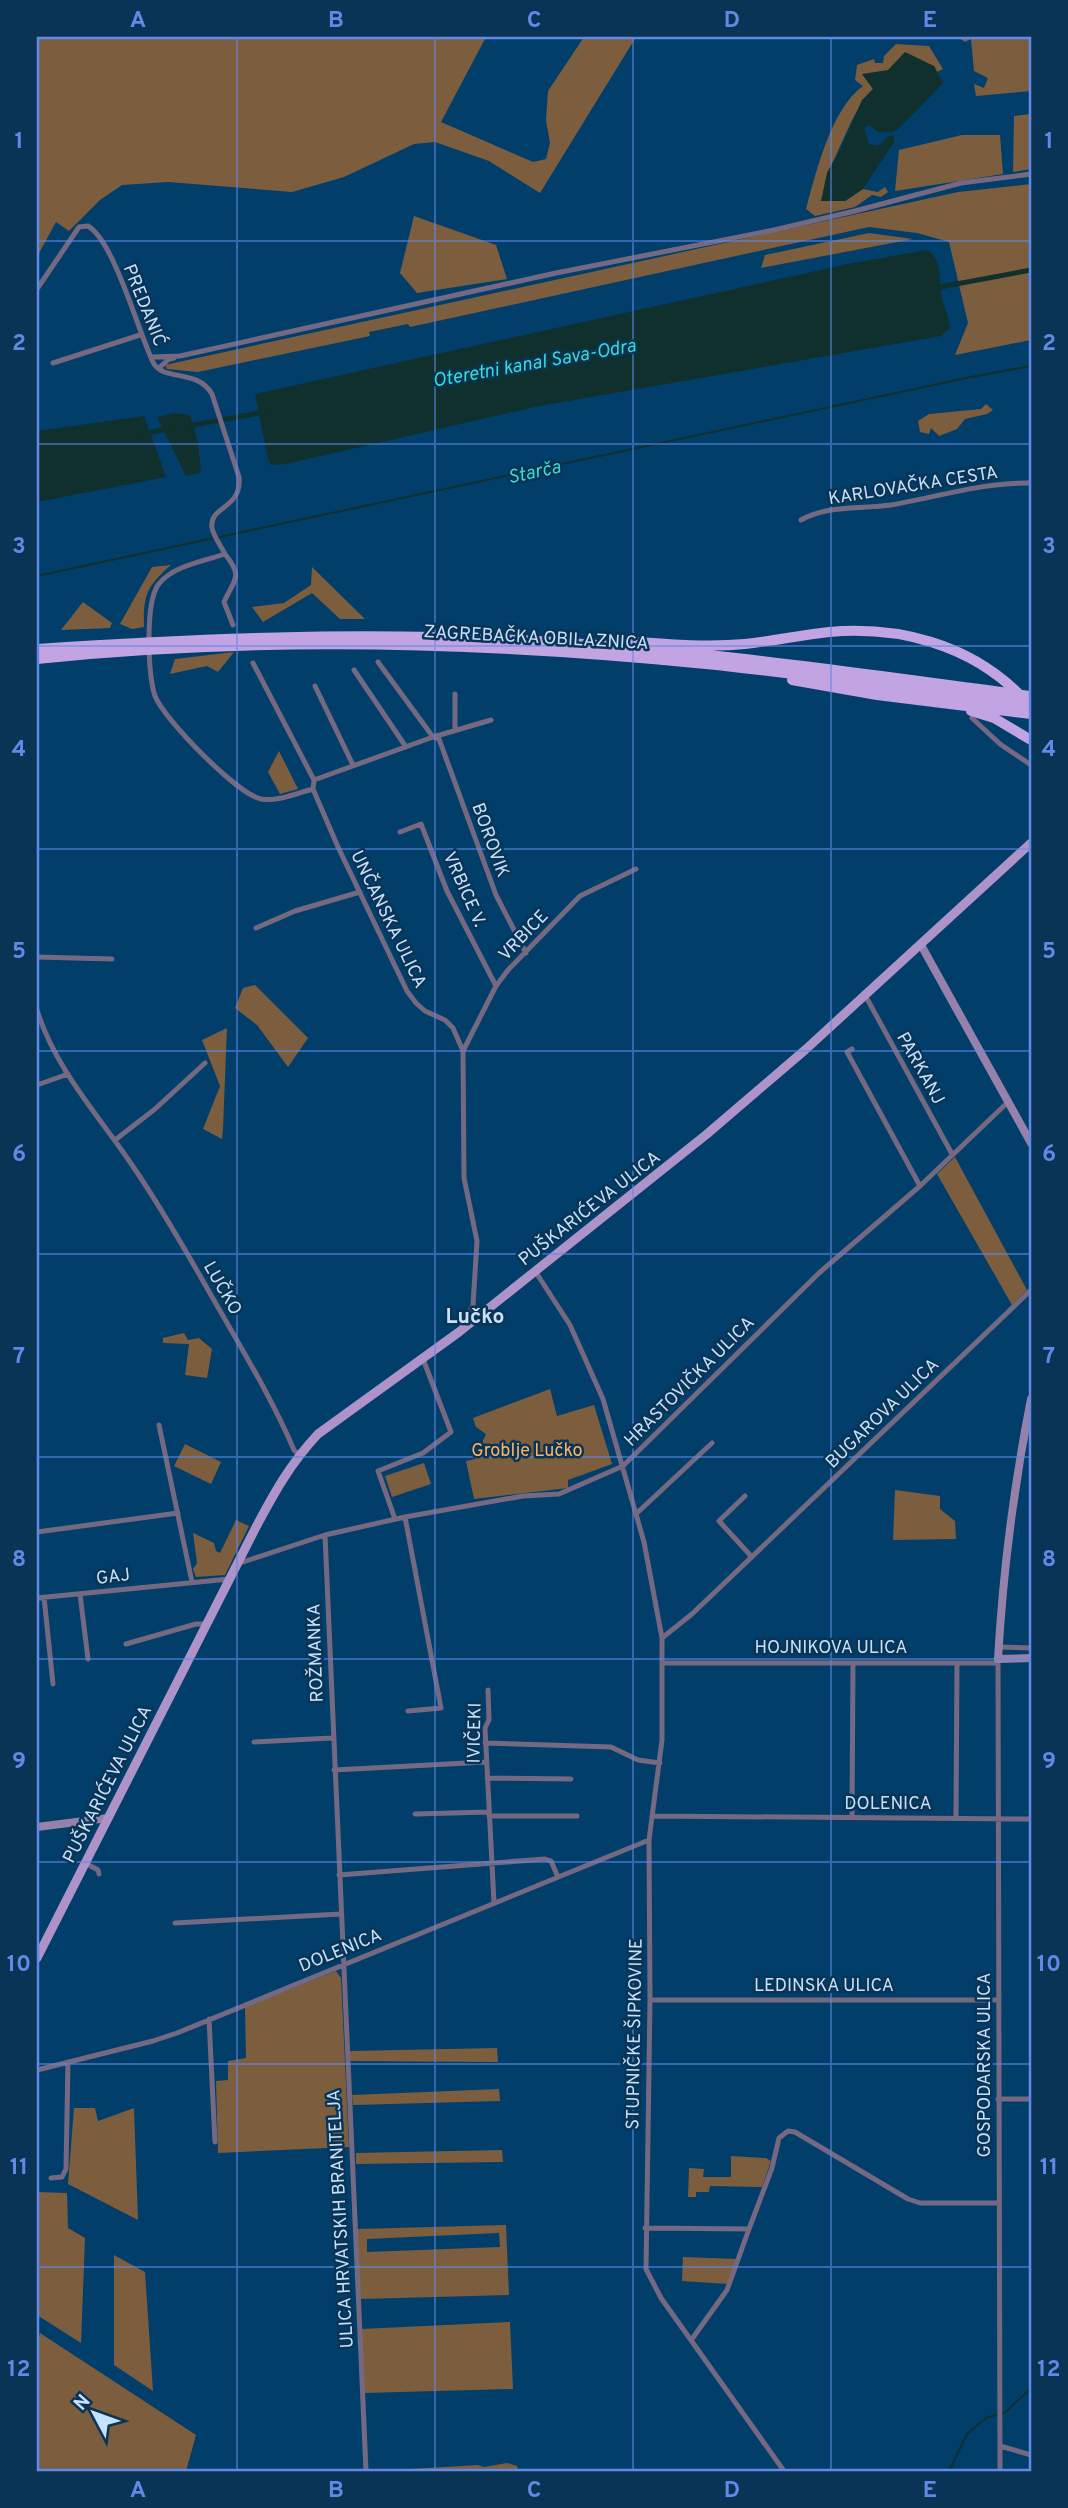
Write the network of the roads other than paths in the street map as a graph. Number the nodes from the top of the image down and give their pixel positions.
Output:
1 (1031, 174) edge
2 (37, 289) edge
3 (140, 335) junction
4 (180, 356) junction
5 (151, 357) junction
6 (53, 362) dead end
7 (162, 371) junction
8 (1031, 483) edge
9 (801, 520) dead end
10 (225, 554) junction
11 (233, 625) dead end
12 (588, 644) junction
13 (37, 649) edge
14 (37, 659) edge
15 (378, 662) dead end
16 (682, 662) junction
17 (253, 663) dead end
18 (354, 670) dead end
19 (315, 686) dead end
20 (970, 688) junction
21 (1031, 690) edge
22 (455, 694) dead end
23 (1031, 696) edge
24 (937, 703) junction
25 (1031, 706) edge
26 (1031, 714) edge
27 (972, 718) dead end
28 (491, 720) dead end
29 (454, 730) junction
30 (433, 737) junction
31 (1031, 740) edge
32 (406, 747) junction
33 (353, 765) junction
34 (1031, 765) edge
35 (314, 780) junction
36 (313, 789) junction
37 (400, 832) dead end
38 (1031, 843) edge
39 (636, 869) dead end
40 (360, 892) junction
41 (256, 928) dead end
42 (921, 946) junction
43 (526, 953) junction
44 (37, 957) edge
45 (112, 959) dead end
46 (496, 986) junction
47 (865, 995) junction
48 (37, 1010) edge
49 (852, 1049) dead end
50 (463, 1051) junction
51 (205, 1063) dead end
52 (68, 1074) junction
53 (37, 1085) edge
54 (1008, 1102) junction
55 (115, 1140) junction
56 (1031, 1143) edge
57 (952, 1154) junction
58 (919, 1186) junction
59 (535, 1271) junction
60 (1031, 1290) edge
61 (473, 1296) junction
62 (486, 1309) junction
63 (459, 1332) junction
64 (423, 1359) junction
65 (1031, 1399) edge
66 (159, 1424) dead end
67 (712, 1443) dead end
68 (299, 1455) junction
69 (623, 1466) junction
70 (745, 1496) dead end
71 (178, 1513) junction
72 (637, 1513) junction
73 (405, 1517) junction
74 (396, 1519) junction
75 (37, 1532) edge
76 (325, 1535) junction
77 (751, 1556) junction
78 (237, 1564) junction
79 (229, 1579) junction
80 (192, 1581) junction
81 (80, 1594) junction
82 (40, 1597) edge
83 (206, 1624) junction
84 (662, 1638) junction
85 (126, 1644) dead end
86 (999, 1647) junction
87 (1031, 1648) edge
88 (1031, 1658) edge
89 (88, 1659) dead end
90 (998, 1661) junction
91 (663, 1663) junction
92 (853, 1663) junction
93 (957, 1663) junction
94 (52, 1684) dead end
95 (488, 1690) dead end
96 (408, 1711) dead end
97 (332, 1738) junction
98 (254, 1742) dead end
99 (485, 1743) junction
100 (486, 1762) junction
101 (660, 1763) junction
102 (334, 1770) junction
103 (487, 1777) junction
104 (571, 1779) dead end
105 (415, 1814) dead end
106 (489, 1814) junction
107 (577, 1816) dead end
108 (652, 1816) junction
109 (852, 1817) junction
110 (108, 1818) junction
111 (956, 1818) junction
112 (998, 1818) junction
113 (1031, 1819) edge
114 (37, 1827) edge
115 (649, 1840) junction
116 (491, 1862) junction
117 (85, 1863) junction
118 (99, 1874) dead end
119 (339, 1874) junction
120 (558, 1877) junction
121 (494, 1903) junction
122 (341, 1914) junction
123 (174, 1923) dead end
124 (37, 1958) edge
125 (343, 1965) junction
126 (650, 2000) junction
127 (998, 2000) junction
128 (209, 2019) junction
129 (68, 2062) junction
130 (37, 2070) edge
131 (998, 2099) junction
132 (1031, 2099) edge
133 (215, 2142) dead end
134 (51, 2178) dead end
135 (999, 2203) junction
136 (645, 2228) junction
137 (749, 2229) junction
138 (692, 2339) junction
139 (1000, 2446) junction
140 (1031, 2455) edge
141 (366, 2471) edge
142 (784, 2471) edge
143 (1000, 2471) edge

1 - 4 street
2 - 3 street, PREDANIĆ
3 - 5 street, PREDANIĆ
3 - 6 street
4 - 5 street
4 - 7 street
5 - 7 street, PREDANIĆ
7 - 10 street, PREDANIĆ
8 - 9 street, KARLOVAČKA CESTA
10 - 11 street, PREDANIĆ
10 - 36 street
12 - 13 highway, ZAGREBAČKA OBILAZNICA
12 - 20 highway, ZAGREBAČKA OBILAZNICA
12 - 25 highway
14 - 16 highway, ZAGREBAČKA OBILAZNICA
15 - 30 street, BOROVIK
16 - 24 highway
16 - 25 highway, ZAGREBAČKA OBILAZNICA
17 - 35 street
18 - 32 street
19 - 33 street
20 - 21 highway
20 - 23 highway, ZAGREBAČKA OBILAZNICA
22 - 29 street
24 - 26 highway
24 - 31 highway
27 - 34 street
28 - 29 street
29 - 30 street
30 - 32 street
30 - 43 street, BOROVIK
32 - 33 street
33 - 35 street
35 - 36 street
36 - 40 street, UNČANSKA ULICA
37 - 46 street, VRBICE V.
38 - 42 main road, PUŠKARIĆEVA ULICA
39 - 43 street, VRBICE
40 - 41 street
40 - 50 street, UNČANSKA ULICA
42 - 47 main road, PUŠKARIĆEVA ULICA
42 - 54 main road
43 - 46 street, VRBICE
44 - 45 street
46 - 50 street, VRBICE
47 - 57 street, PARKANJ
47 - 59 main road, PUŠKARIĆEVA ULICA
48 - 52 street, LUČKO
49 - 58 street
50 - 61 street, UNČANSKA ULICA
51 - 55 street
52 - 53 street
52 - 55 street, LUČKO
54 - 56 main road
54 - 57 street, HRASTOVIČKA ULICA
55 - 68 street, LUČKO
57 - 58 street, HRASTOVIČKA ULICA
58 - 69 street, HRASTOVIČKA ULICA
59 - 62 main road, PUŠKARIĆEVA ULICA
59 - 69 street, STUPNIČKE ŠIPKOVINE
60 - 77 street, BUGAROVA ULICA
61 - 62 street
61 - 63 street, UNČANSKA ULICA
62 - 63 main road, PUŠKARIĆEVA ULICA
63 - 64 main road, PUŠKARIĆEVA ULICA
64 - 68 main road, PUŠKARIĆEVA ULICA
64 - 74 street
65 - 86 main road
66 - 71 street
67 - 72 street
68 - 78 main road, PUŠKARIĆEVA ULICA
69 - 72 street, STUPNIČKE ŠIPKOVINE
69 - 73 street, HRASTOVIČKA ULICA
70 - 77 street
71 - 75 street
71 - 80 street
72 - 84 street, STUPNIČKE ŠIPKOVINE
73 - 74 street, HRASTOVIČKA ULICA
73 - 96 street
74 - 76 street, HRASTOVIČKA ULICA
76 - 78 street, HRASTOVIČKA ULICA
76 - 97 street, ROŽMANKA
77 - 84 street, BUGAROVA ULICA
78 - 79 main road, PUŠKARIĆEVA ULICA
79 - 80 street, GAJ
79 - 83 main road, PUŠKARIĆEVA ULICA
80 - 81 street, GAJ
81 - 82 street, GAJ
81 - 89 street
82 - 94 street
83 - 85 street
83 - 110 main road, PUŠKARIĆEVA ULICA
84 - 91 street, STUPNIČKE ŠIPKOVINE
86 - 87 street
86 - 90 main road
88 - 90 main road, HOJNIKOVA ULICA
90 - 93 street, HOJNIKOVA ULICA
90 - 112 street, GOSPODARSKA ULICA
91 - 92 street, HOJNIKOVA ULICA
91 - 101 street, STUPNIČKE ŠIPKOVINE
92 - 93 street, HOJNIKOVA ULICA
92 - 109 street
93 - 111 street
95 - 99 street, IVIČEKI
97 - 98 street
97 - 102 street, ROŽMANKA
99 - 100 street, IVIČEKI
99 - 101 street
100 - 102 street
100 - 103 street, IVIČEKI
101 - 108 street, STUPNIČKE ŠIPKOVINE
102 - 119 street, ROŽMANKA
103 - 104 street, IVIČEKI
103 - 106 street, IVIČEKI
105 - 106 street
106 - 107 street
106 - 116 street, IVIČEKI
108 - 109 street, DOLENICA
108 - 115 street, STUPNIČKE ŠIPKOVINE
109 - 111 street, DOLENICA
110 - 114 main road
110 - 117 main road, PUŠKARIĆEVA ULICA
111 - 112 street, DOLENICA
112 - 113 street, DOLENICA
112 - 127 street, GOSPODARSKA ULICA
115 - 120 street, DOLENICA
115 - 126 street, STUPNIČKE ŠIPKOVINE
116 - 119 street
116 - 120 street
116 - 121 street, IVIČEKI
117 - 118 street
117 - 124 main road, PUŠKARIĆEVA ULICA
119 - 122 street, ROŽMANKA
120 - 121 street, DOLENICA
121 - 125 street, DOLENICA
122 - 123 street
122 - 125 street, ROŽMANKA
125 - 128 street, DOLENICA
125 - 141 street, ULICA HRVATSKIH BRANITELJA
126 - 127 street, LEDINSKA ULICA
126 - 136 street, STUPNIČKE ŠIPKOVINE
127 - 131 street, GOSPODARSKA ULICA
128 - 129 street, DOLENICA
128 - 133 street
129 - 130 street, DOLENICA
129 - 134 street
131 - 132 street
131 - 135 street, GOSPODARSKA ULICA
135 - 137 street
135 - 139 street, GOSPODARSKA ULICA
136 - 137 street
136 - 138 street, STUPNIČKE ŠIPKOVINE
137 - 138 street
138 - 142 street, STUPNIČKE ŠIPKOVINE
139 - 140 street
139 - 143 street, GOSPODARSKA ULICA

